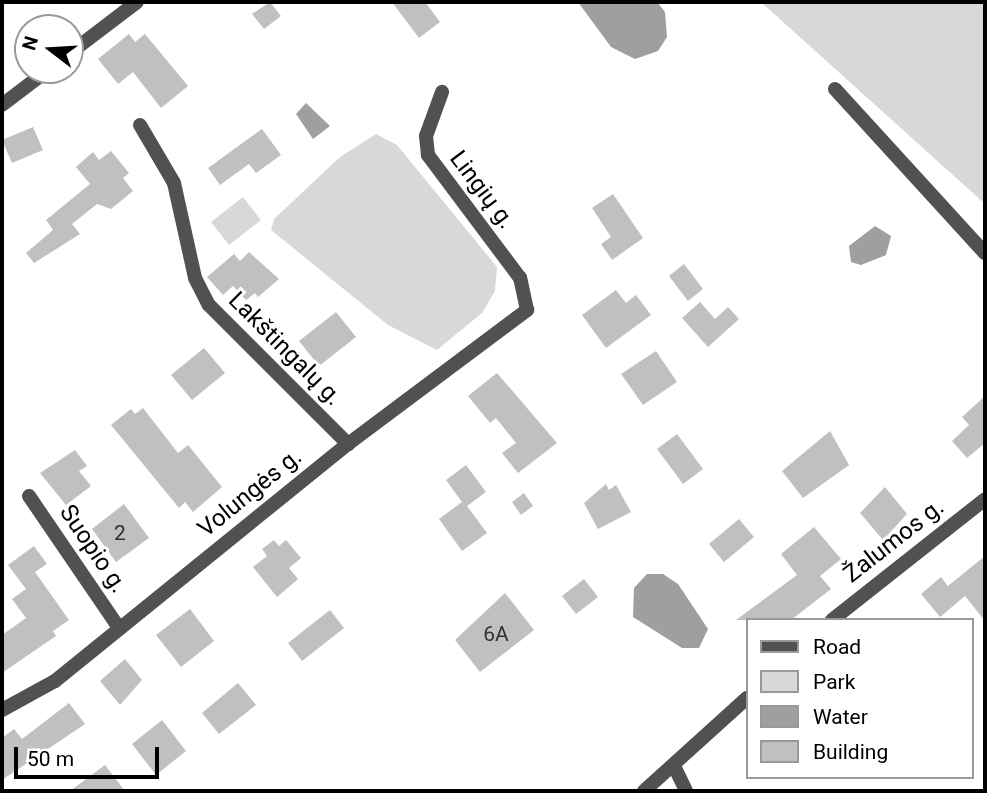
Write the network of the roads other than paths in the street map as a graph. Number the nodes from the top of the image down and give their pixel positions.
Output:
1 (137, 2) edge
2 (84, 42) edge
3 (30, 84) edge
4 (835, 89) dead end
5 (442, 92) dead end
6 (2, 105) edge
7 (140, 125) dead end
8 (985, 253) edge
9 (527, 310) joint
10 (348, 444) junction
11 (29, 496) dead end
12 (985, 499) edge
13 (835, 618) edge
14 (119, 628) junction
15 (746, 699) edge
16 (2, 710) edge
17 (675, 768) junction
18 (644, 791) edge
19 (686, 791) edge

1 - 2 street
3 - 6 street
4 - 8 street
5 - 9 street, Lingių g.
7 - 10 street, Lakštingalų g.
9 - 10 street, Volungės g.
10 - 14 street, Volungės g.
11 - 14 street, Suopio g.
12 - 13 street, Žalumos g.
14 - 16 street, Volungės g.
15 - 17 street
17 - 18 street
17 - 19 street

